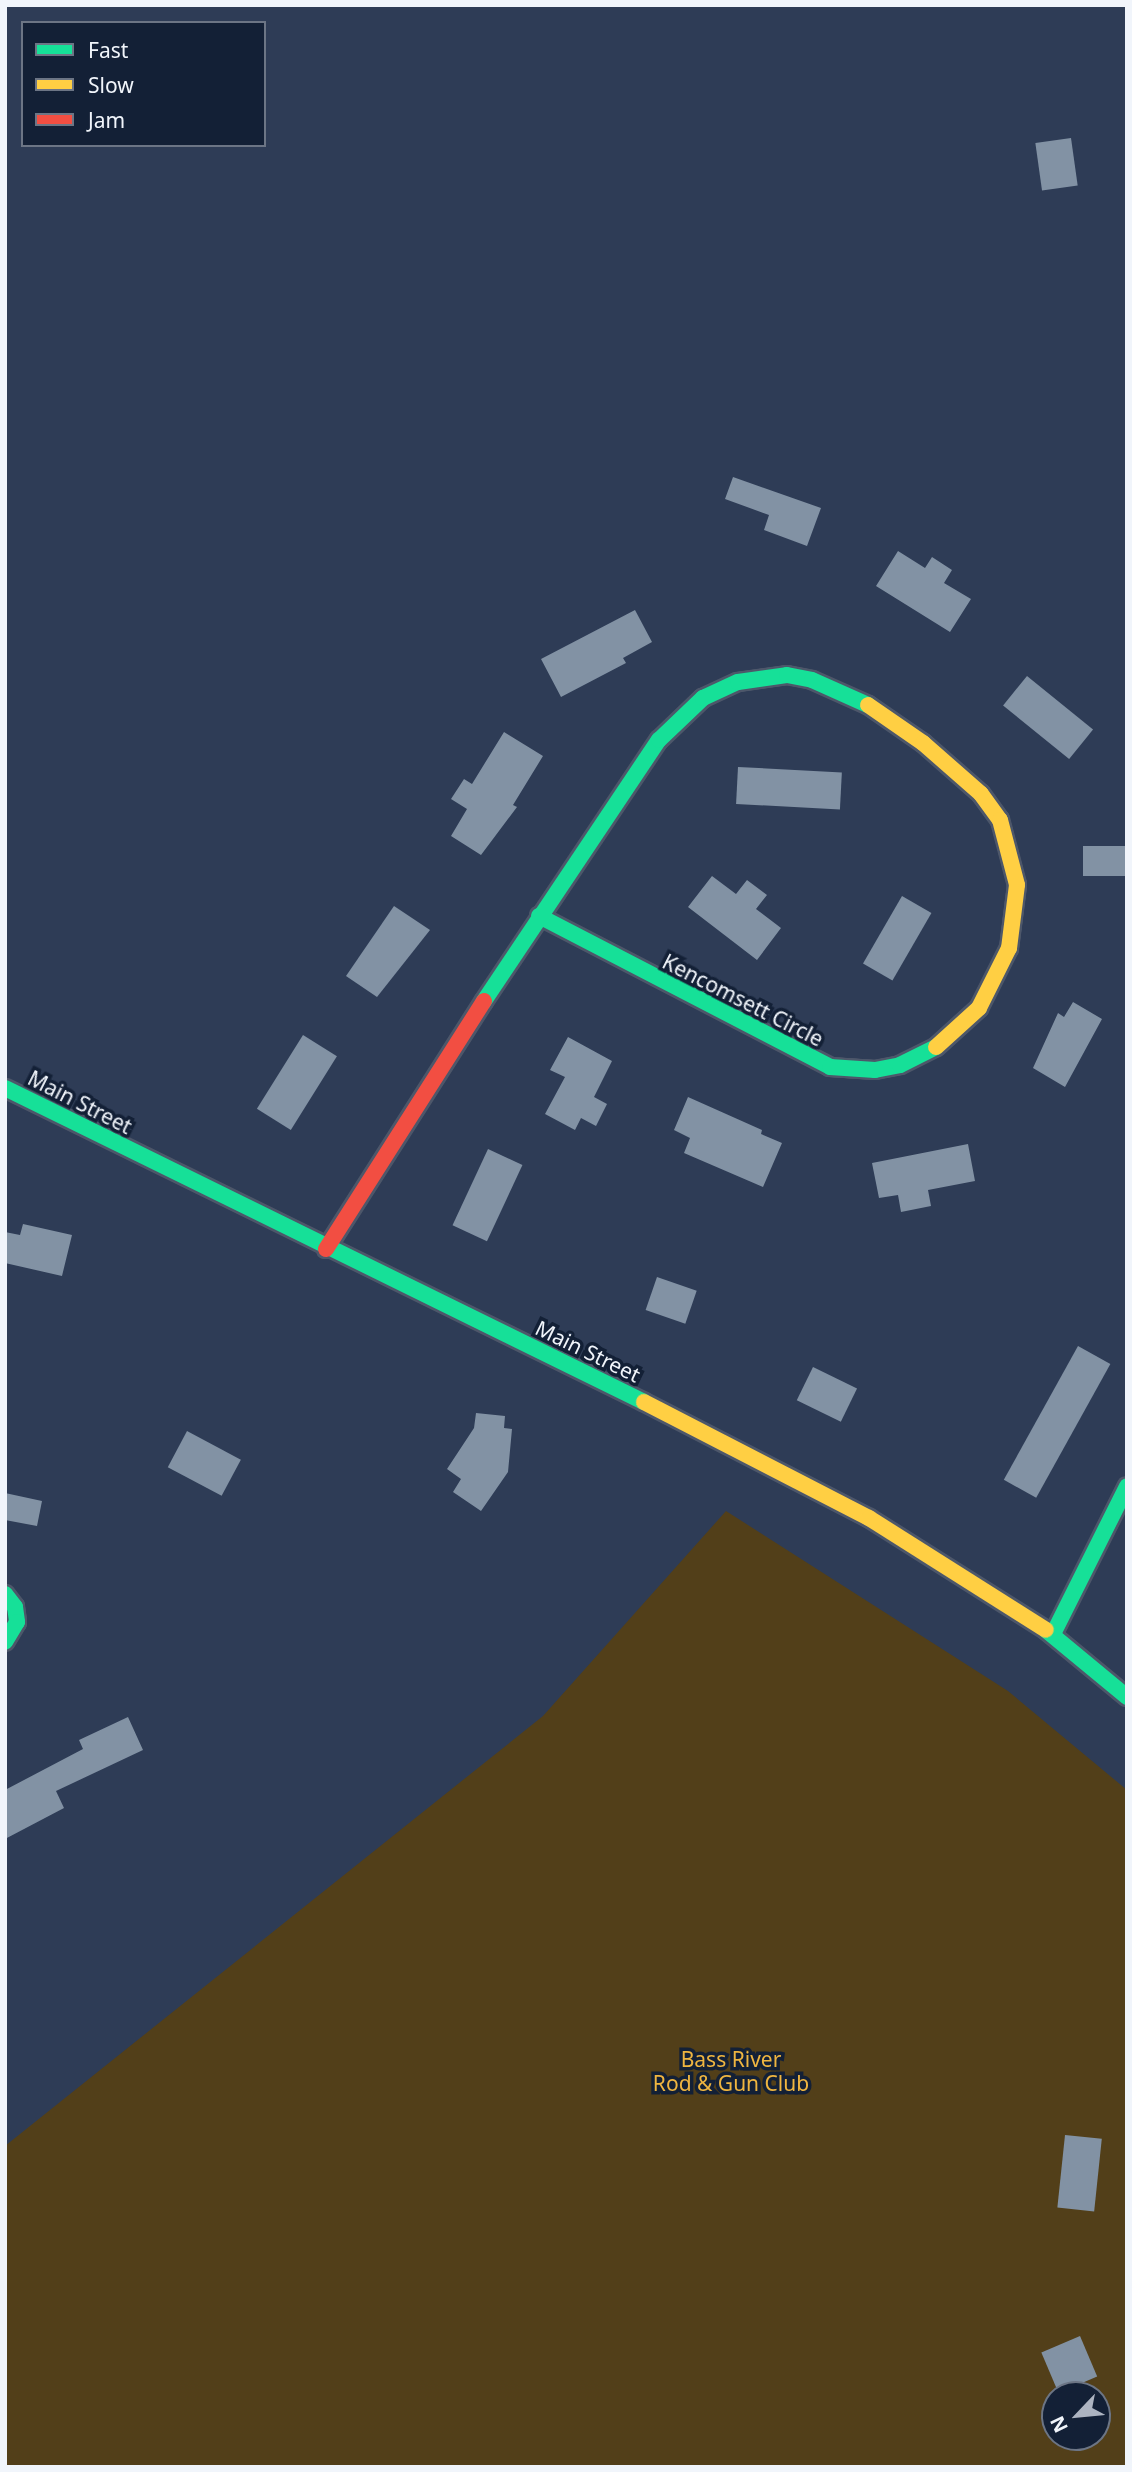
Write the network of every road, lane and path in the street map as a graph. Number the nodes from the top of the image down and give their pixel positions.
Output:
1 (539, 916) junction
2 (5, 1088) edge
3 (326, 1249) junction
4 (1127, 1486) edge
5 (5, 1594) edge
6 (1053, 1634) junction
7 (5, 1642) edge
8 (1127, 1697) edge

1 - 1 street, Kencomsett Circle
1 - 3 street, Kencomsett Circle
2 - 3 street, Main Street
3 - 6 street, Main Street
4 - 6 street
5 - 7 street
6 - 8 street, Main Street

